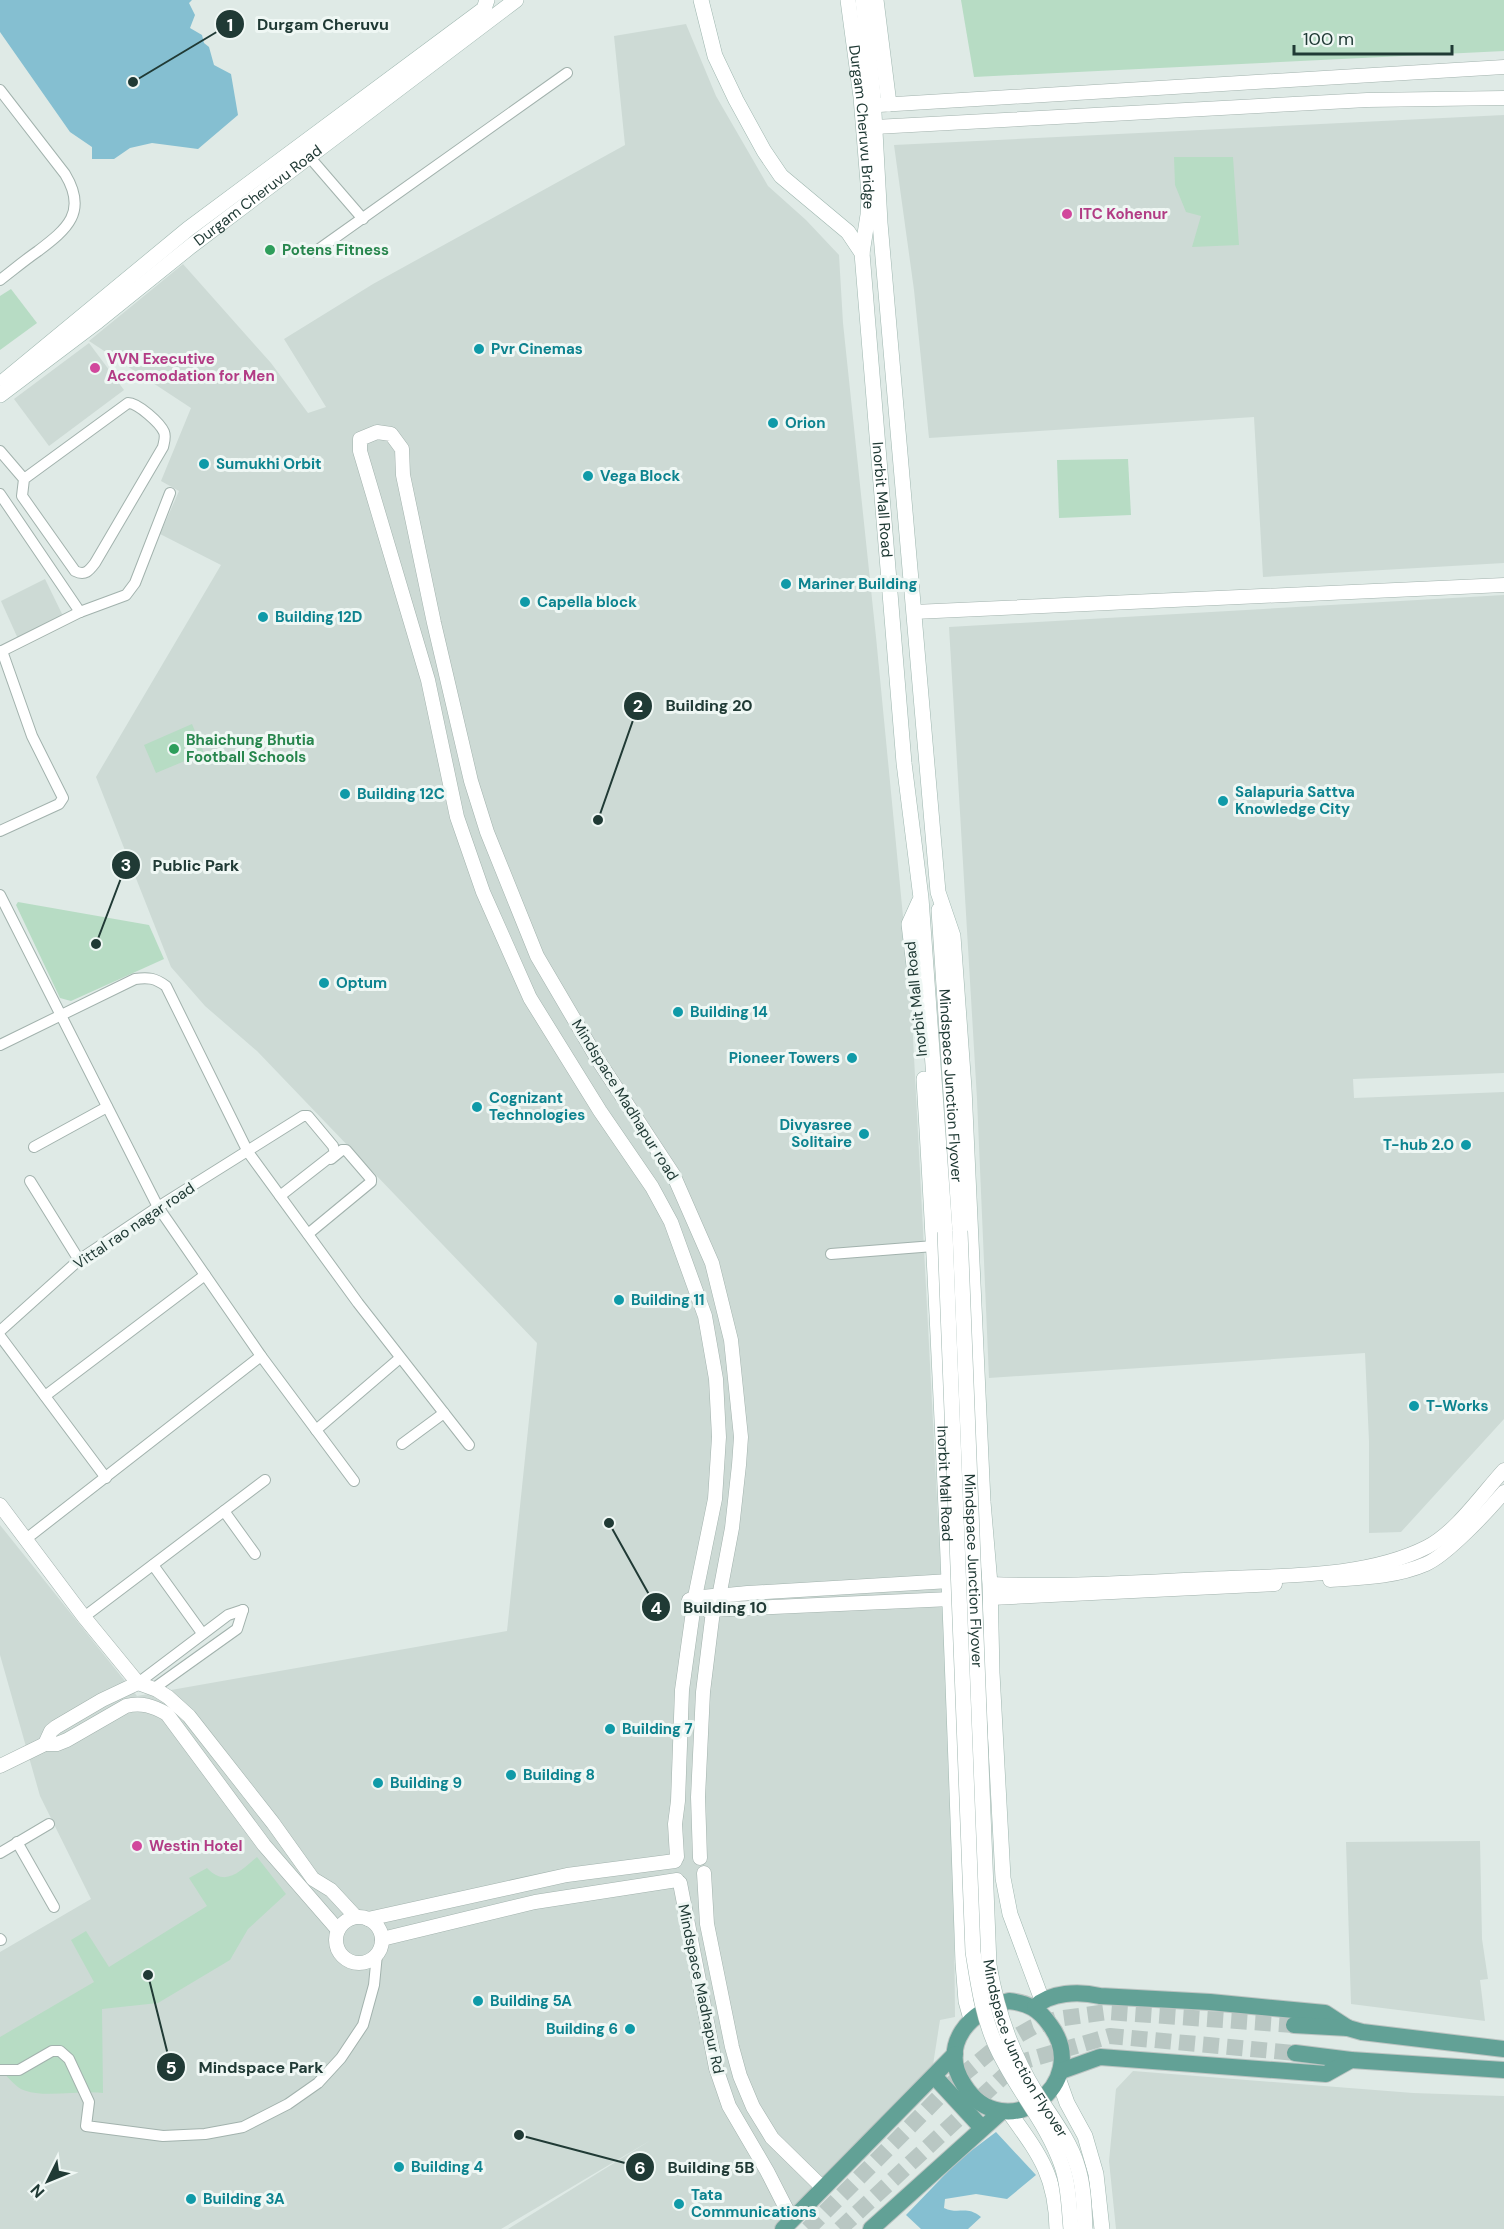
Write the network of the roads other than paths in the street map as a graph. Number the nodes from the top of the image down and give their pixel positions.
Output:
1 (487, 0) edge
2 (516, 0) edge
3 (701, 0) edge
4 (848, 0) edge
5 (863, 0) edge
6 (876, 0) edge
7 (1504, 67) edge
8 (567, 73) dead end
9 (0, 90) edge
10 (1504, 98) edge
11 (889, 104) junction
12 (873, 105) junction
13 (874, 127) junction
14 (304, 152) junction
15 (877, 163) joint
16 (363, 219) junction
17 (315, 252) dead end
18 (862, 253) junction
19 (0, 280) edge
20 (0, 384) edge
21 (0, 395) edge
22 (0, 451) edge
23 (24, 479) junction
24 (170, 493) dead end
25 (0, 494) edge
26 (75, 571) junction
27 (59, 582) junction
28 (1504, 585) edge
29 (80, 612) junction
30 (914, 612) junction
31 (1, 651) edge
32 (447, 677) junction
33 (428, 680) junction
34 (0, 831) edge
35 (938, 892) junction
36 (0, 895) edge
37 (921, 898) junction
38 (59, 1015) junction
39 (0, 1045) edge
40 (107, 1107) junction
41 (34, 1147) dead end
42 (248, 1152) junction
43 (673, 1174) junction
44 (30, 1180) dead end
45 (652, 1187) junction
46 (281, 1197) junction
47 (158, 1207) junction
48 (953, 1231) junction
49 (308, 1234) junction
50 (934, 1246) junction
51 (831, 1254) dead end
52 (79, 1260) junction
53 (205, 1275) junction
54 (0, 1331) edge
55 (0, 1336) edge
56 (975, 1339) junction
57 (939, 1340) junction
58 (261, 1356) junction
59 (400, 1358) junction
60 (45, 1396) junction
61 (444, 1413) junction
62 (316, 1430) junction
63 (402, 1444) dead end
64 (469, 1445) dead end
65 (1503, 1473) edge
66 (106, 1478) junction
67 (265, 1480) dead end
68 (354, 1482) dead end
69 (1504, 1492) edge
70 (0, 1504) edge
71 (225, 1511) junction
72 (26, 1539) junction
73 (255, 1554) dead end
74 (153, 1565) junction
75 (950, 1581) junction
76 (1083, 1590) junction
77 (991, 1591) junction
78 (719, 1597) junction
79 (951, 1599) junction
80 (695, 1602) junction
81 (713, 1611) junction
82 (84, 1617) junction
83 (202, 1633) junction
84 (138, 1683) junction
85 (153, 1689) junction
86 (45, 1744) junction
87 (0, 1766) edge
88 (956, 1776) junction
89 (998, 1777) junction
90 (49, 1824) dead end
91 (17, 1842) junction
92 (0, 1853) edge
93 (700, 1858) junction
94 (676, 1859) junction
95 (704, 1873) junction
96 (679, 1882) junction
97 (54, 1907) dead end
98 (362, 1918) junction
99 (338, 1930) junction
100 (382, 1939) junction
101 (377, 1954) junction
102 (1040, 2007) junction
103 (971, 2019) junction
104 (1294, 2025) tunnel mouth
105 (1348, 2028) junction
106 (1504, 2049) edge
107 (1295, 2053) tunnel mouth
108 (955, 2054) junction
109 (1351, 2060) junction
110 (0, 2070) edge
111 (1504, 2070) edge
112 (1060, 2074) junction
113 (934, 2076) junction
114 (756, 2112) junction
115 (1005, 2112) junction
116 (739, 2125) junction
117 (982, 2128) junction
118 (782, 2147) junction
119 (763, 2164) junction
120 (824, 2188) junction
121 (788, 2225) edge
122 (872, 2229) edge
123 (1058, 2229) edge
124 (1071, 2229) edge
125 (1086, 2229) edge
126 (1102, 2229) edge

1 - 14 main road, Durgam Cheruvu Road
2 - 14 main road, Durgam Cheruvu Road
3 - 18 main road
4 - 18 main road, Durgam Cheruvu Bridge
5 - 12 main road, Durgam Cheruvu Bridge
6 - 11 main road
7 - 11 street
8 - 16 street
9 - 19 street
10 - 13 street
11 - 12 street
12 - 13 main road, Durgam Cheruvu Bridge
13 - 15 main road, Durgam Cheruvu Bridge
14 - 16 street
14 - 20 main road, Durgam Cheruvu Road
14 - 21 main road, Durgam Cheruvu Road
15 - 30 main road, Inorbit Mall Road
16 - 17 street
18 - 37 main road, Inorbit Mall Road
22 - 23 street
23 - 26 street
23 - 26 street
24 - 29 street
25 - 27 street
26 - 27 street
27 - 29 street
28 - 30 street
29 - 31 street
30 - 35 main road, Inorbit Mall Road
31 - 34 street
32 - 33 street
32 - 33 street, Mindspace Madhapur road
32 - 43 street, Mindspace Madhapur road
33 - 45 street, Mindspace Madhapur road
35 - 48 main road, Mindspace Junction Flyover
35 - 56 main road, Inorbit Mall Road
36 - 38 street
37 - 48 main road, Mindspace Junction Flyover
37 - 50 main road, Inorbit Mall Road
38 - 39 street
38 - 40 street
38 - 42 street
40 - 41 street
40 - 47 street
42 - 46 street
42 - 46 street, Vittal rao nagar road
42 - 47 street, Vittal rao nagar road
43 - 45 street, Mindspace Madhapur road
43 - 78 street, Mindspace Madhapur road
44 - 52 street
45 - 80 street, Mindspace Madhapur road
46 - 49 street
46 - 49 street
47 - 52 street, Vittal rao nagar road
47 - 53 street
48 - 124 main road, Mindspace Junction Flyover, bridge
48 - 125 main road, Mindspace Junction Flyover, bridge
49 - 59 street
50 - 51 street
50 - 57 main road, Inorbit Mall Road
52 - 54 street, Vittal rao nagar road
53 - 58 street
53 - 60 street
55 - 60 street
56 - 57 main road
56 - 77 main road, Inorbit Mall Road
57 - 75 main road, Inorbit Mall Road
58 - 62 street
58 - 66 street
59 - 61 street
59 - 62 street
60 - 66 street
61 - 63 street
61 - 64 street
62 - 68 street
65 - 76 street
66 - 72 street
67 - 71 street
69 - 76 street
70 - 72 street
71 - 73 street
71 - 74 street
72 - 82 street
74 - 82 street
74 - 83 street
75 - 78 street
75 - 79 main road, Inorbit Mall Road
76 - 77 street
77 - 89 main road, Inorbit Mall Road
78 - 80 street
78 - 81 street, Mindspace Madhapur road
79 - 81 street
79 - 88 main road, Inorbit Mall Road
80 - 81 street
80 - 94 street, Mindspace Madhapur road
81 - 93 street, Mindspace Madhapur road
82 - 84 street
83 - 84 street
83 - 85 street
84 - 85 street
84 - 86 street
85 - 98 street
86 - 87 street
86 - 99 street
88 - 89 main road
88 - 103 main road, Inorbit Mall Road
89 - 102 main road, Inorbit Mall Road
90 - 91 street
91 - 92 street
91 - 97 street
93 - 94 street
93 - 95 street
94 - 96 street
94 - 98 street
95 - 96 street
95 - 114 street
96 - 100 street
96 - 116 street, Mindspace Madhapur Rd
98 - 99 street
98 - 100 street
99 - 101 street
100 - 101 street
101 - 110 street
102 - 103 main road
102 - 105 main road
102 - 112 main road
103 - 108 main road
104 - 105 main road
105 - 106 main road
107 - 109 main road
108 - 113 main road
108 - 115 main road
109 - 111 main road
109 - 112 main road
112 - 115 main road
112 - 126 main road
113 - 117 main road
113 - 120 main road
114 - 116 street
114 - 118 street
115 - 117 main road
115 - 123 main road
116 - 119 street, Mindspace Madhapur Rd
117 - 122 main road
118 - 119 street
118 - 120 street
119 - 121 street, Mindspace Madhapur Rd
120 - 121 main road

